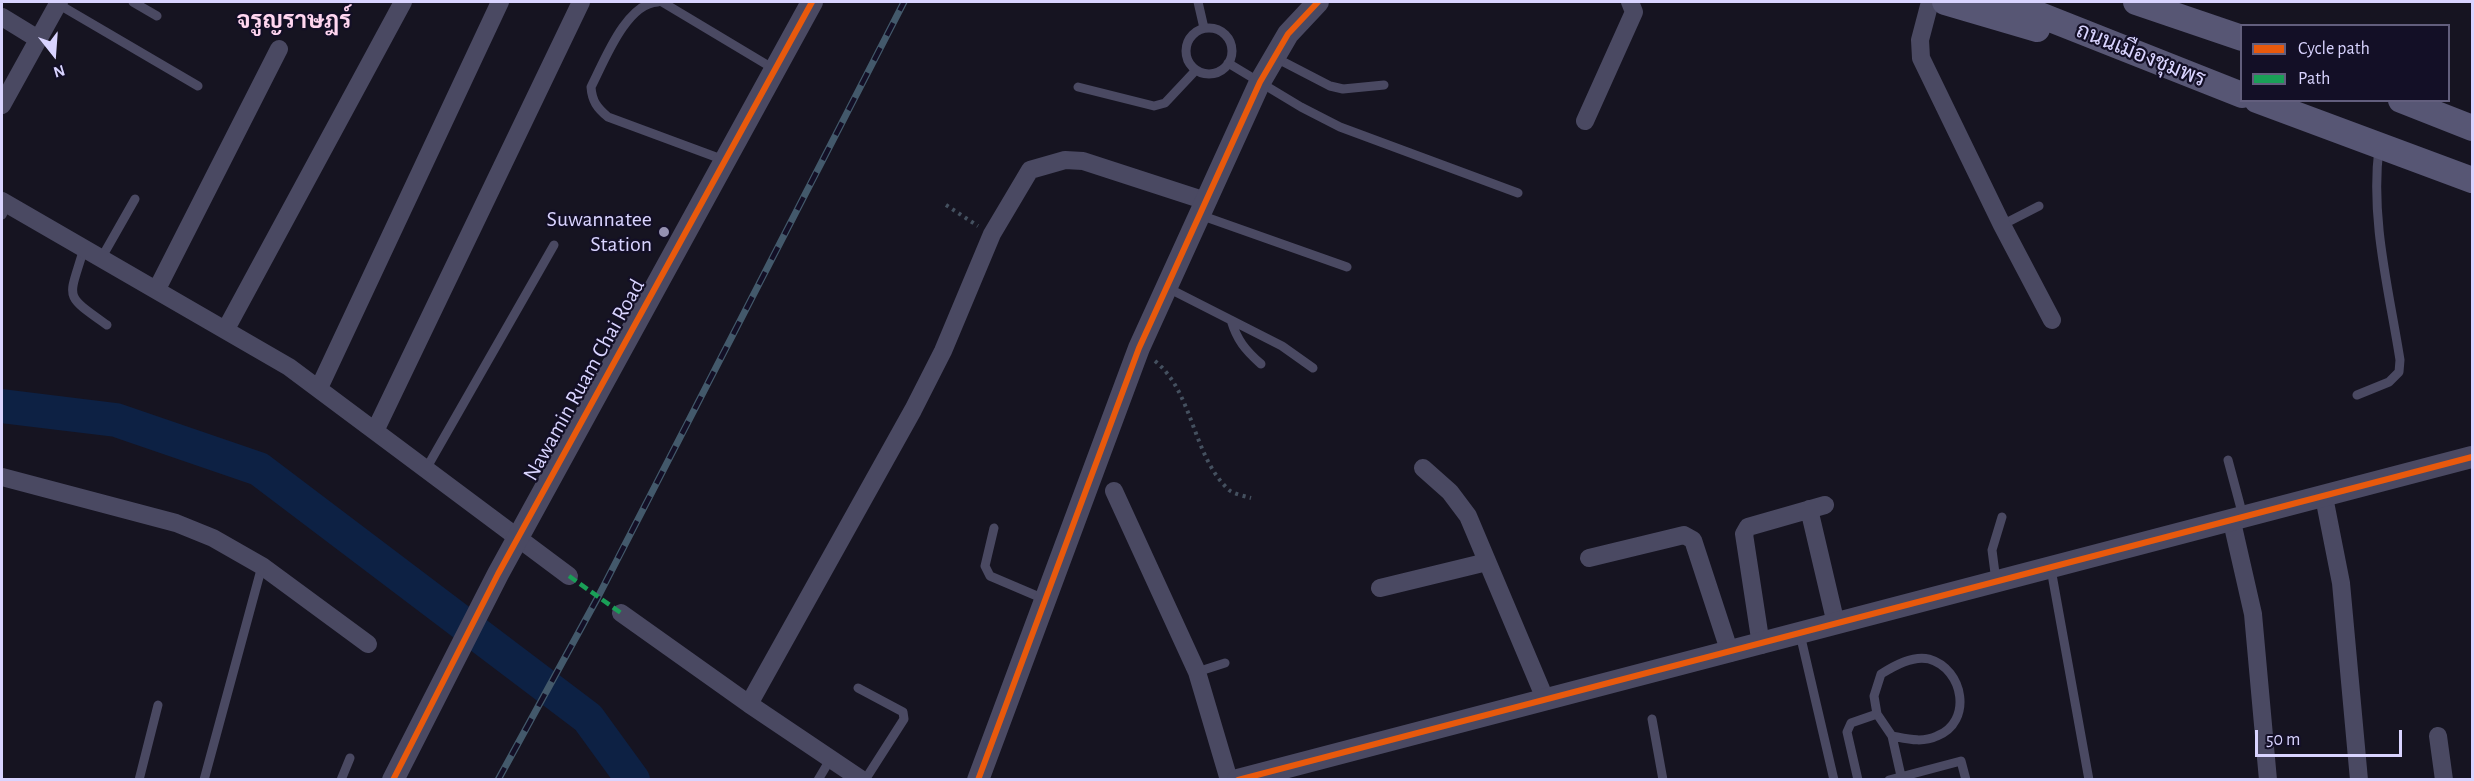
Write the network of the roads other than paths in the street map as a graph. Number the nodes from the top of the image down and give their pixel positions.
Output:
1 (133, 2) edge
2 (403, 2) edge
3 (500, 2) edge
4 (581, 2) edge
5 (660, 2) edge
6 (812, 2) edge
7 (1198, 2) edge
8 (1318, 2) edge
9 (1630, 2) edge
10 (1930, 2) edge
11 (1945, 2) edge
12 (2007, 2) edge
13 (2136, 2) edge
14 (58, 3) edge
15 (2166, 3) edge
16 (158, 16) dead end
17 (2, 17) edge
18 (2204, 24) junction
19 (1204, 28) junction
20 (2240, 38) edge
21 (38, 39) junction
22 (279, 49) dead end
23 (1274, 57) junction
24 (1228, 63) junction
25 (774, 69) junction
26 (1196, 70) junction
27 (2178, 71) junction
28 (1260, 82) junction
29 (1384, 85) dead end
30 (198, 86) dead end
31 (1078, 87) dead end
32 (2240, 95) edge
33 (2262, 102) edge
34 (2406, 102) edge
35 (2, 105) edge
36 (1585, 121) dead end
37 (2472, 129) edge
38 (2379, 146) junction
39 (725, 160) junction
40 (2472, 180) edge
41 (1518, 193) dead end
42 (135, 199) dead end
43 (2039, 206) dead end
44 (3, 207) edge
45 (1203, 208) junction
46 (2002, 225) junction
47 (554, 245) dead end
48 (84, 247) junction
49 (102, 257) junction
50 (1347, 267) dead end
51 (1166, 287) junction
52 (157, 289) junction
53 (1231, 320) junction
54 (2052, 320) dead end
55 (107, 325) dead end
56 (226, 329) junction
57 (1261, 364) dead end
58 (1313, 368) dead end
59 (319, 388) junction
60 (2356, 394) dead end
61 (375, 431) junction
62 (2472, 457) edge
63 (2228, 460) dead end
64 (1423, 468) dead end
65 (426, 469) junction
66 (2, 477) edge
67 (1114, 491) dead end
68 (2324, 497) junction
69 (2002, 517) dead end
70 (2238, 520) junction
71 (994, 528) dead end
72 (517, 539) junction
73 (1589, 558) dead end
74 (1487, 562) junction
75 (262, 566) junction
76 (2051, 569) junction
77 (569, 576) dead end
78 (1996, 583) junction
79 (1380, 588) dead end
80 (1044, 599) junction
81 (621, 613) dead end
82 (1836, 624) junction
83 (1800, 634) junction
84 (368, 644) dead end
85 (1761, 645) junction
86 (1730, 653) junction
87 (1225, 663) dead end
88 (1197, 672) junction
89 (858, 688) dead end
90 (1546, 701) junction
91 (749, 704) junction
92 (158, 705) dead end
93 (1877, 714) junction
94 (1652, 719) dead end
95 (1892, 736) junction
96 (2439, 736) dead end
97 (350, 758) dead end
98 (831, 758) junction
99 (1901, 776) junction
100 (139, 780) edge
101 (204, 780) edge
102 (341, 780) edge
103 (393, 780) edge
104 (818, 780) edge
105 (864, 780) edge
106 (978, 780) edge
107 (1229, 780) edge
108 (1238, 780) edge
109 (1663, 780) edge
110 (1834, 780) edge
111 (1858, 780) edge
112 (1889, 780) edge
113 (1966, 780) edge
114 (2090, 780) edge
115 (2268, 780) edge
116 (2359, 780) edge
117 (2444, 780) edge

1 - 16 lane
2 - 56 street
3 - 59 street
4 - 61 street
5 - 25 lane
5 - 39 lane
6 - 25 street, Nawamin Ruam Chai Road
7 - 19 lane
8 - 23 street
9 - 36 street
10 - 46 street
11 - 27 main road
12 - 27 main road, ถนนเมืองชุมพร
13 - 18 main road
14 - 21 street
14 - 30 lane
15 - 18 main road
17 - 21 street
18 - 20 main road
19 - 24 lane
19 - 26 lane
21 - 35 street
22 - 52 street
23 - 28 street
23 - 29 lane
24 - 26 lane
24 - 28 lane
25 - 39 street, Nawamin Ruam Chai Road
26 - 31 lane
27 - 32 main road, ถนนเมืองชุมพร
28 - 41 lane
28 - 45 street
33 - 38 main road
34 - 37 main road
38 - 40 main road
38 - 60 lane
39 - 72 street, Nawamin Ruam Chai Road
42 - 49 lane
43 - 46 lane
44 - 48 street
45 - 50 lane
45 - 51 street
45 - 91 street
46 - 54 street
47 - 65 lane
48 - 49 street
48 - 55 lane
49 - 52 street
51 - 53 lane
51 - 80 street
52 - 56 street
53 - 57 lane
53 - 58 lane
56 - 59 street
59 - 61 street
61 - 65 street
62 - 68 street
63 - 70 lane
64 - 74 street
65 - 72 street
66 - 75 street
67 - 88 street
68 - 70 street
68 - 116 street
69 - 78 lane
70 - 76 street
70 - 115 street
71 - 80 lane
72 - 77 street
72 - 103 street, Nawamin Ruam Chai Road
73 - 86 street
74 - 79 street
74 - 90 street
75 - 84 street
75 - 101 lane
76 - 78 street
76 - 114 lane
78 - 82 street
80 - 106 street
81 - 91 street
82 - 83 street
82 - 85 street
83 - 85 street
83 - 110 lane
85 - 86 street
86 - 90 street
87 - 88 lane
88 - 107 street
89 - 105 lane
90 - 108 street
91 - 98 street
92 - 100 lane
93 - 95 lane
93 - 95 lane
93 - 111 lane
94 - 109 lane
95 - 99 lane
96 - 117 street
97 - 102 lane
98 - 104 lane
98 - 105 street
99 - 112 lane
99 - 113 lane

